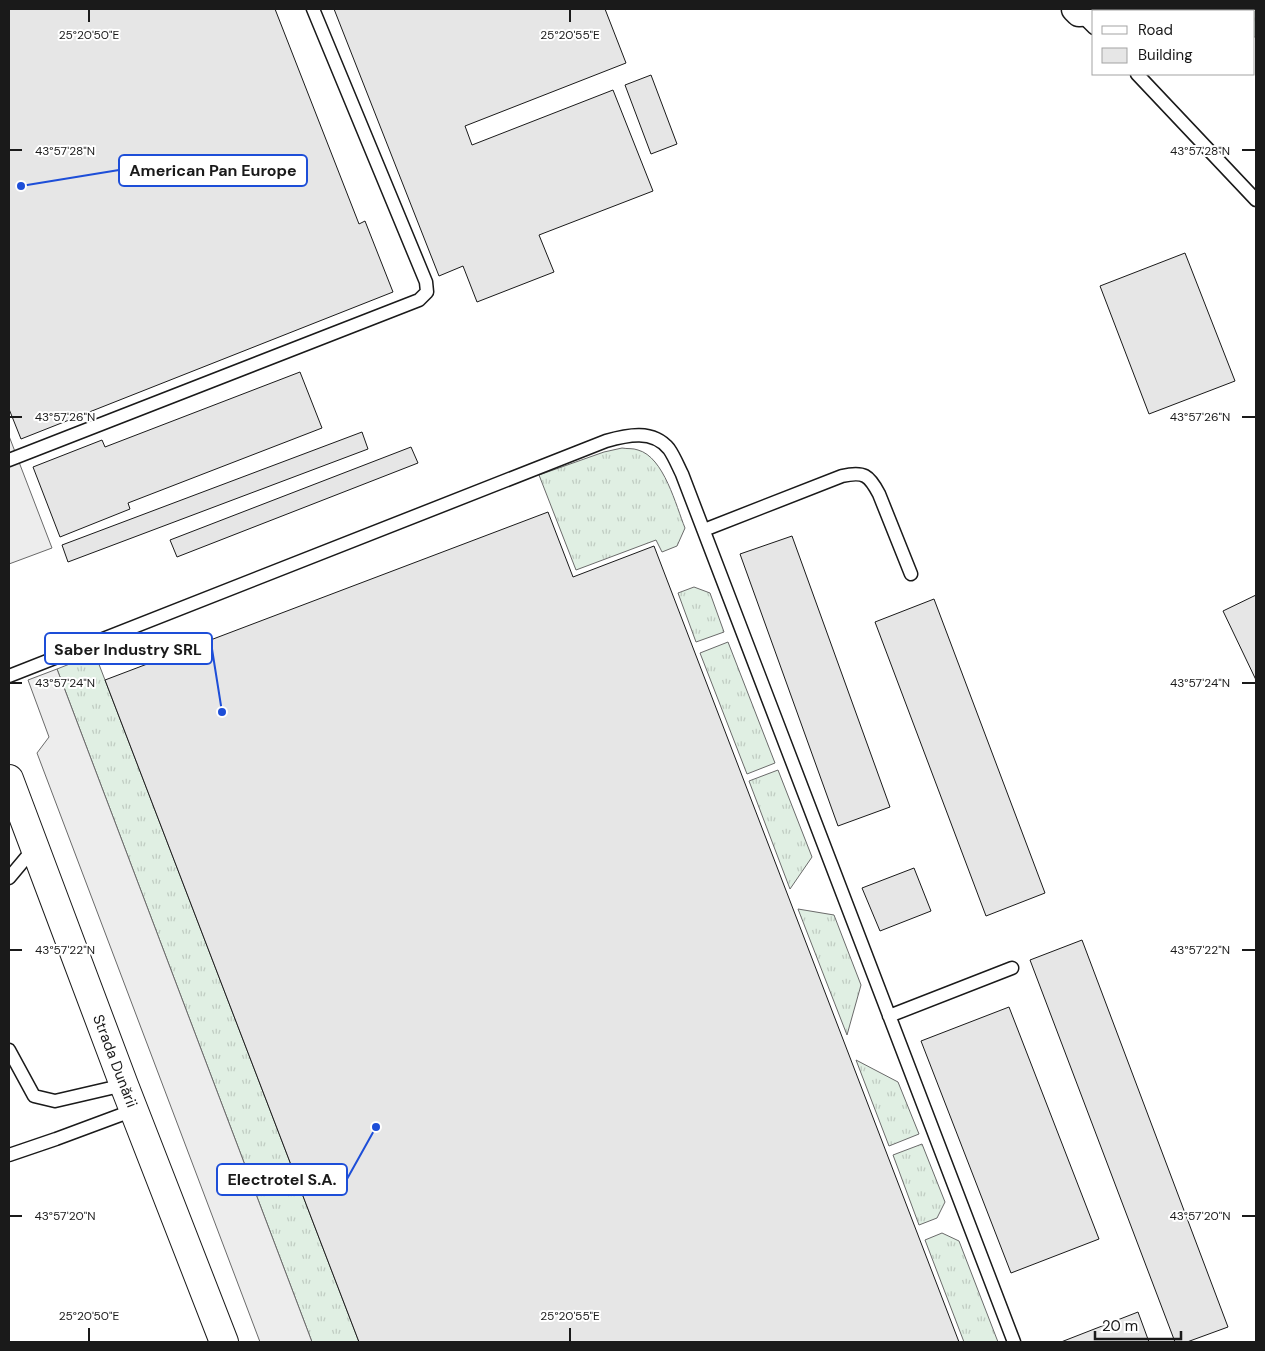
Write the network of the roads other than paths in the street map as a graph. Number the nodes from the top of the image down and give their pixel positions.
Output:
1 (313, 9) edge
2 (1138, 75) edge
3 (1256, 200) edge
4 (9, 460) edge
5 (704, 530) junction
6 (911, 574) dead end
7 (9, 676) edge
8 (9, 779) edge
9 (34, 847) junction
10 (9, 878) edge
11 (1012, 968) dead end
12 (889, 1016) junction
13 (9, 1050) edge
14 (129, 1098) junction
15 (9, 1155) edge
16 (224, 1342) edge
17 (1014, 1342) edge

1 - 4 lane
2 - 3 lane
5 - 6 lane
5 - 7 lane
5 - 12 lane
8 - 9 main road, Strada Dunării
9 - 10 lane
9 - 14 main road, Strada Dunării
11 - 12 lane
12 - 17 lane
13 - 14 lane
14 - 15 lane
14 - 16 main road, Strada Dunării

